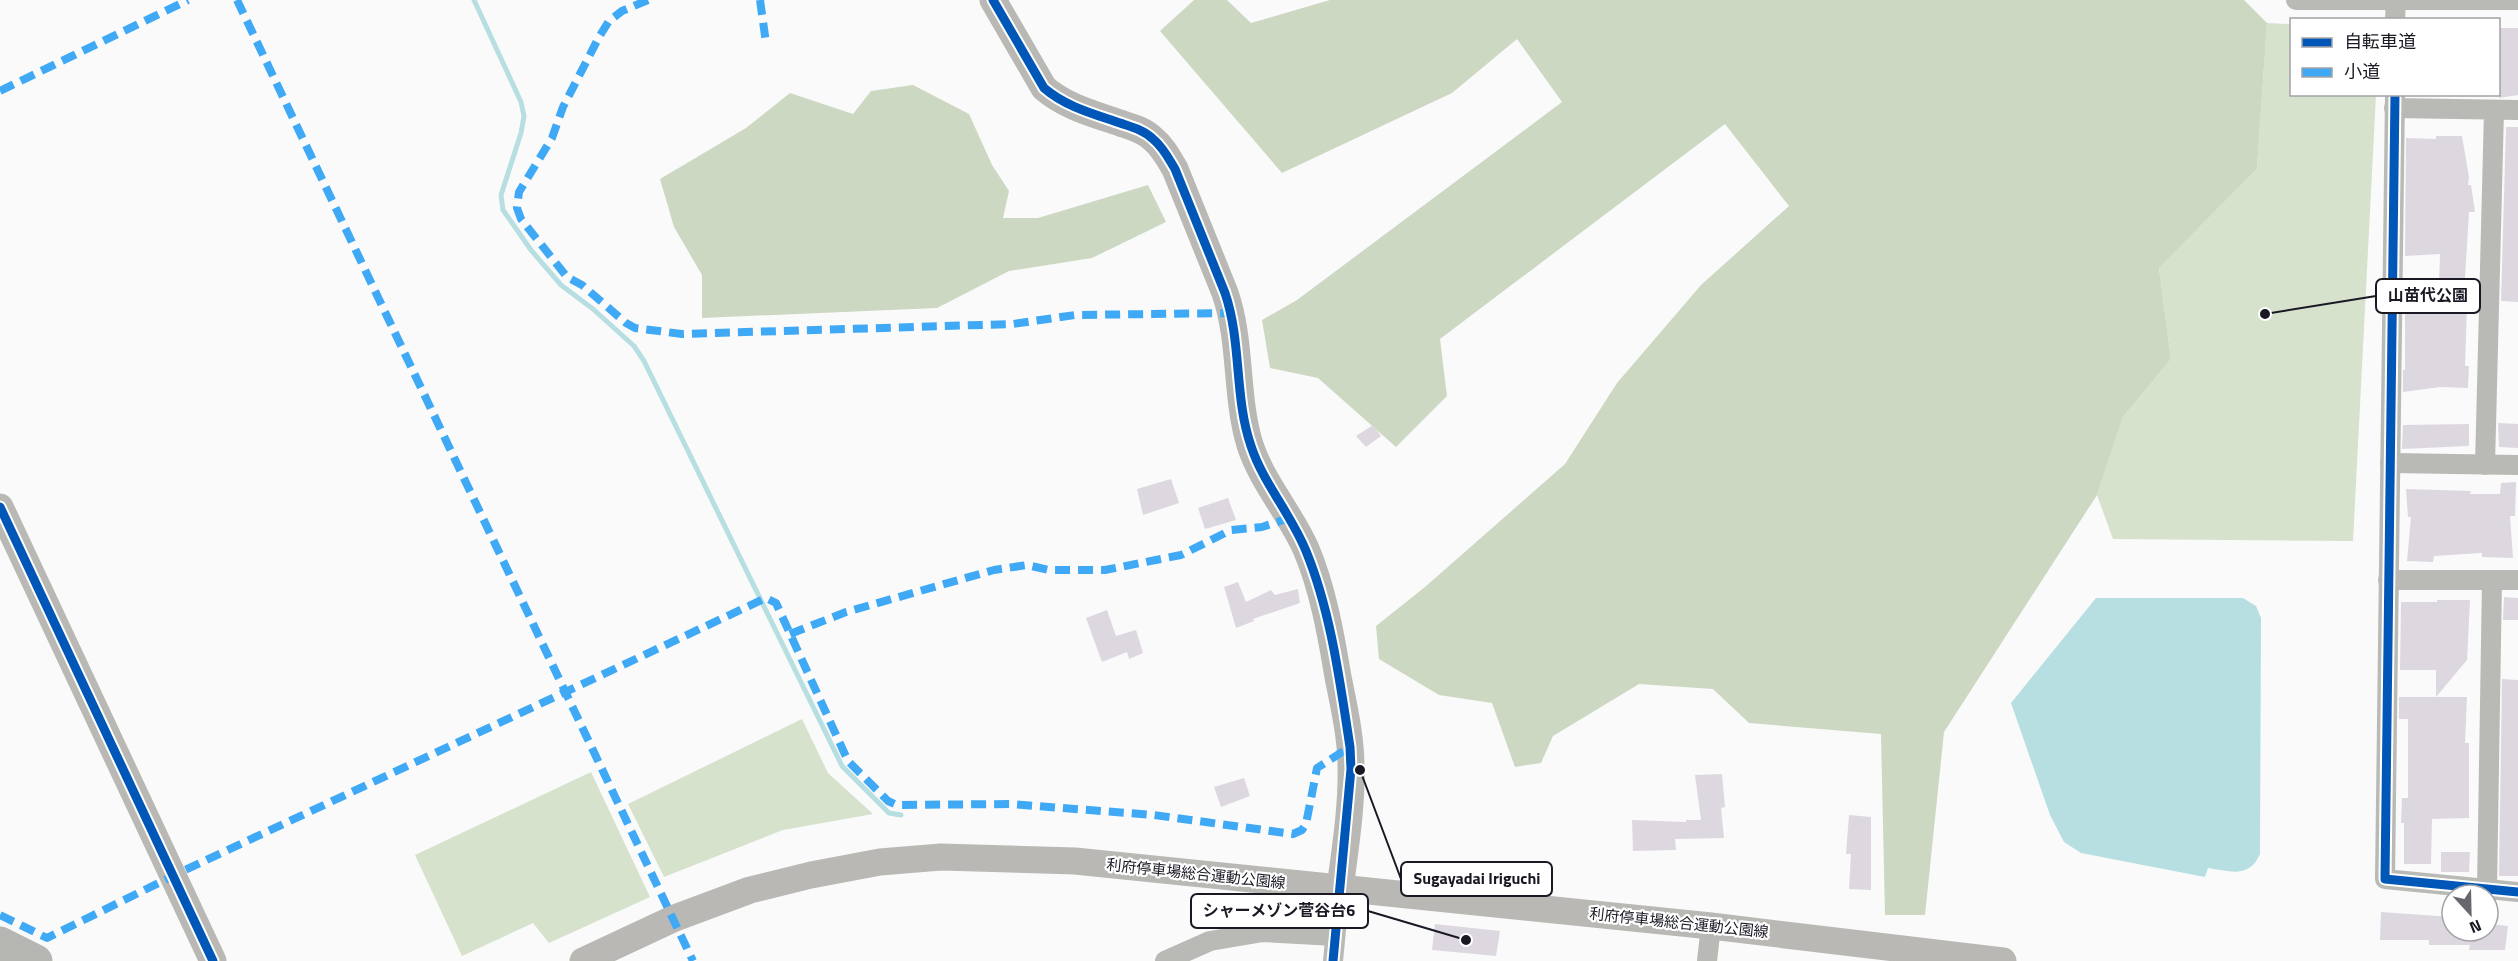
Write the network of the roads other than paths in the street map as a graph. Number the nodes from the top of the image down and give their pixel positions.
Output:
1 (993, 0) edge
2 (2282, 0) edge
3 (2296, 0) edge
4 (2396, 0) edge
5 (2412, 0) edge
6 (2518, 0) edge
7 (2396, 18) edge
8 (2395, 101) edge
9 (2494, 110) junction
10 (2518, 110) edge
11 (2390, 463) junction
12 (2485, 465) junction
13 (2518, 465) edge
14 (0, 507) edge
15 (2388, 579) junction
16 (2492, 580) junction
17 (2518, 580) edge
18 (2487, 883) edge
19 (2440, 884) edge
20 (1340, 889) junction
21 (2500, 890) edge
22 (2518, 892) edge
23 (1711, 926) junction
24 (1335, 936) junction
25 (0, 943) edge
26 (36, 961) edge
27 (213, 961) edge
28 (583, 961) edge
29 (1166, 961) edge
30 (1333, 961) edge
31 (1707, 961) edge
32 (2003, 961) edge

1 - 20 street
2 - 3 street
3 - 4 street
4 - 5 street
4 - 7 street
5 - 6 street
8 - 9 street
8 - 11 street
9 - 10 street
9 - 12 street
11 - 12 street
11 - 15 street
12 - 13 street
14 - 27 street
15 - 16 street
15 - 19 street
16 - 17 street
16 - 18 street
20 - 23 street, 利府停車場総合運動公園線
20 - 24 street
20 - 28 street, 利府停車場総合運動公園線
21 - 22 street
23 - 31 street
23 - 32 street, 利府停車場総合運動公園線
24 - 29 street
24 - 30 street
25 - 26 highway

